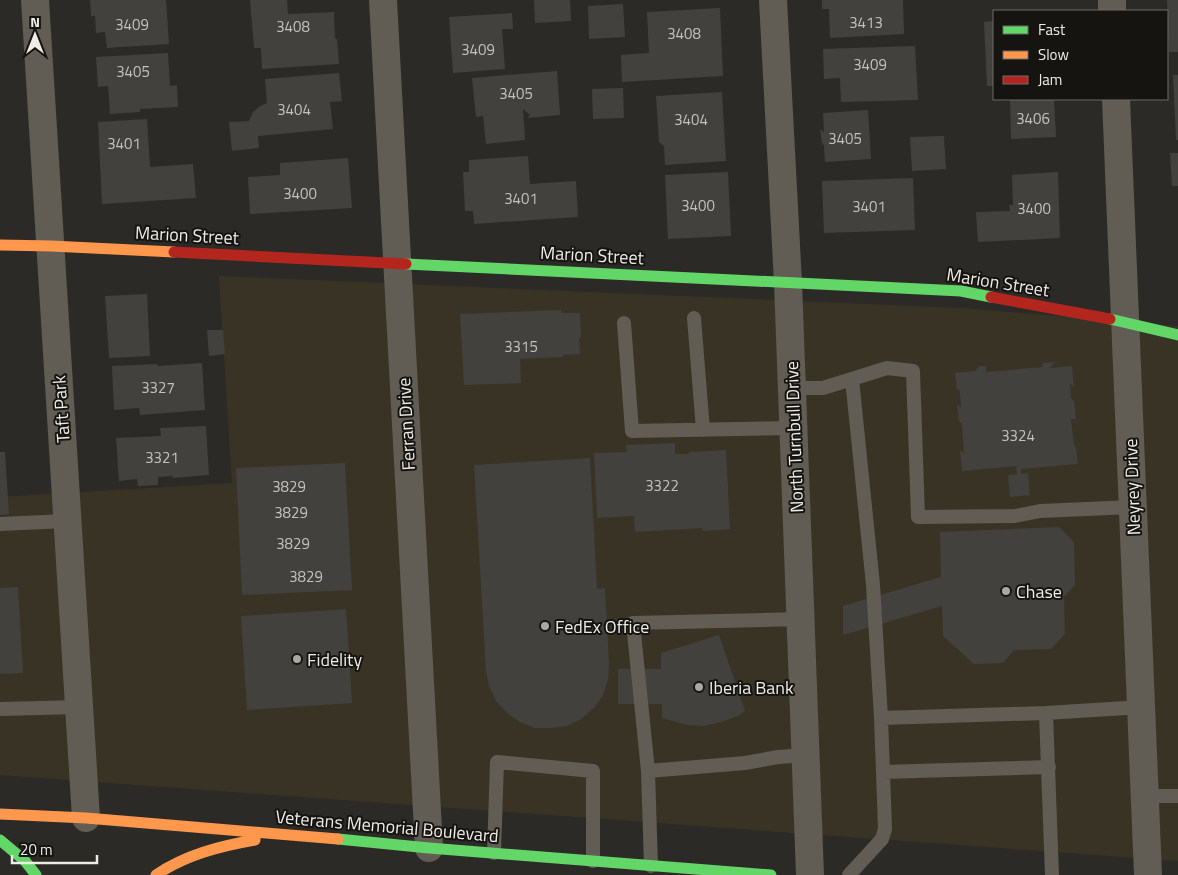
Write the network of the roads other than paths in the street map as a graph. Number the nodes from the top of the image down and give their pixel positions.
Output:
1 (35, 0) edge
2 (383, 0) edge
3 (773, 0) edge
4 (1116, 100) edge
5 (0, 245) edge
6 (51, 246) junction
7 (397, 263) junction
8 (788, 283) junction
9 (694, 318) dead end
10 (1125, 322) junction
11 (624, 323) dead end
12 (1178, 335) edge
13 (852, 379) junction
14 (792, 388) junction
15 (794, 428) junction
16 (702, 430) junction
17 (1133, 506) junction
18 (68, 521) junction
19 (0, 524) edge
20 (801, 619) junction
21 (79, 707) junction
22 (1142, 707) junction
23 (0, 709) edge
24 (1046, 713) junction
25 (881, 718) junction
26 (806, 755) junction
27 (1048, 767) junction
28 (648, 771) junction
29 (883, 772) junction
30 (1146, 796) junction
31 (1178, 796) edge
32 (0, 814) edge
33 (86, 818) junction
34 (286, 834) junction
35 (0, 840) edge
36 (430, 848) junction
37 (494, 853) junction
38 (593, 861) junction
39 (651, 866) junction
40 (36, 875) edge
41 (156, 875) edge
42 (771, 875) edge
43 (810, 875) edge
44 (849, 875) edge
45 (1052, 875) edge
46 (1148, 875) edge

1 - 6 street, Taft Park
2 - 7 street, Ferran Drive
3 - 8 street, North Turnbull Drive
4 - 10 street, Neyrey Drive
5 - 6 street, Marion Street
6 - 7 street, Marion Street
6 - 18 street, Taft Park
7 - 8 street, Marion Street
7 - 36 street, Ferran Drive
8 - 10 street, Marion Street
8 - 14 street, North Turnbull Drive
9 - 16 lane
10 - 12 street, Marion Street
10 - 17 street, Neyrey Drive
11 - 16 lane
13 - 14 lane
13 - 17 lane
13 - 25 lane
14 - 15 street, North Turnbull Drive
15 - 16 lane
15 - 20 street, North Turnbull Drive
17 - 22 street, Neyrey Drive
18 - 19 lane
18 - 21 street, Taft Park
20 - 26 street, North Turnbull Drive
20 - 28 lane
21 - 23 lane
21 - 33 street, Taft Park
22 - 24 lane
22 - 30 street, Neyrey Drive
24 - 25 lane
24 - 27 lane
25 - 29 lane
26 - 28 lane
26 - 43 street, North Turnbull Drive
27 - 29 lane
27 - 45 lane
28 - 39 lane
29 - 44 lane
30 - 31 lane
30 - 46 street, Neyrey Drive
32 - 33 street, Veterans Memorial Boulevard
33 - 34 street, Veterans Memorial Boulevard
34 - 36 street, Veterans Memorial Boulevard
34 - 41 street
35 - 40 street
36 - 37 street, Veterans Memorial Boulevard
37 - 38 street, Veterans Memorial Boulevard
37 - 38 lane
38 - 39 street, Veterans Memorial Boulevard
39 - 42 street, Veterans Memorial Boulevard

